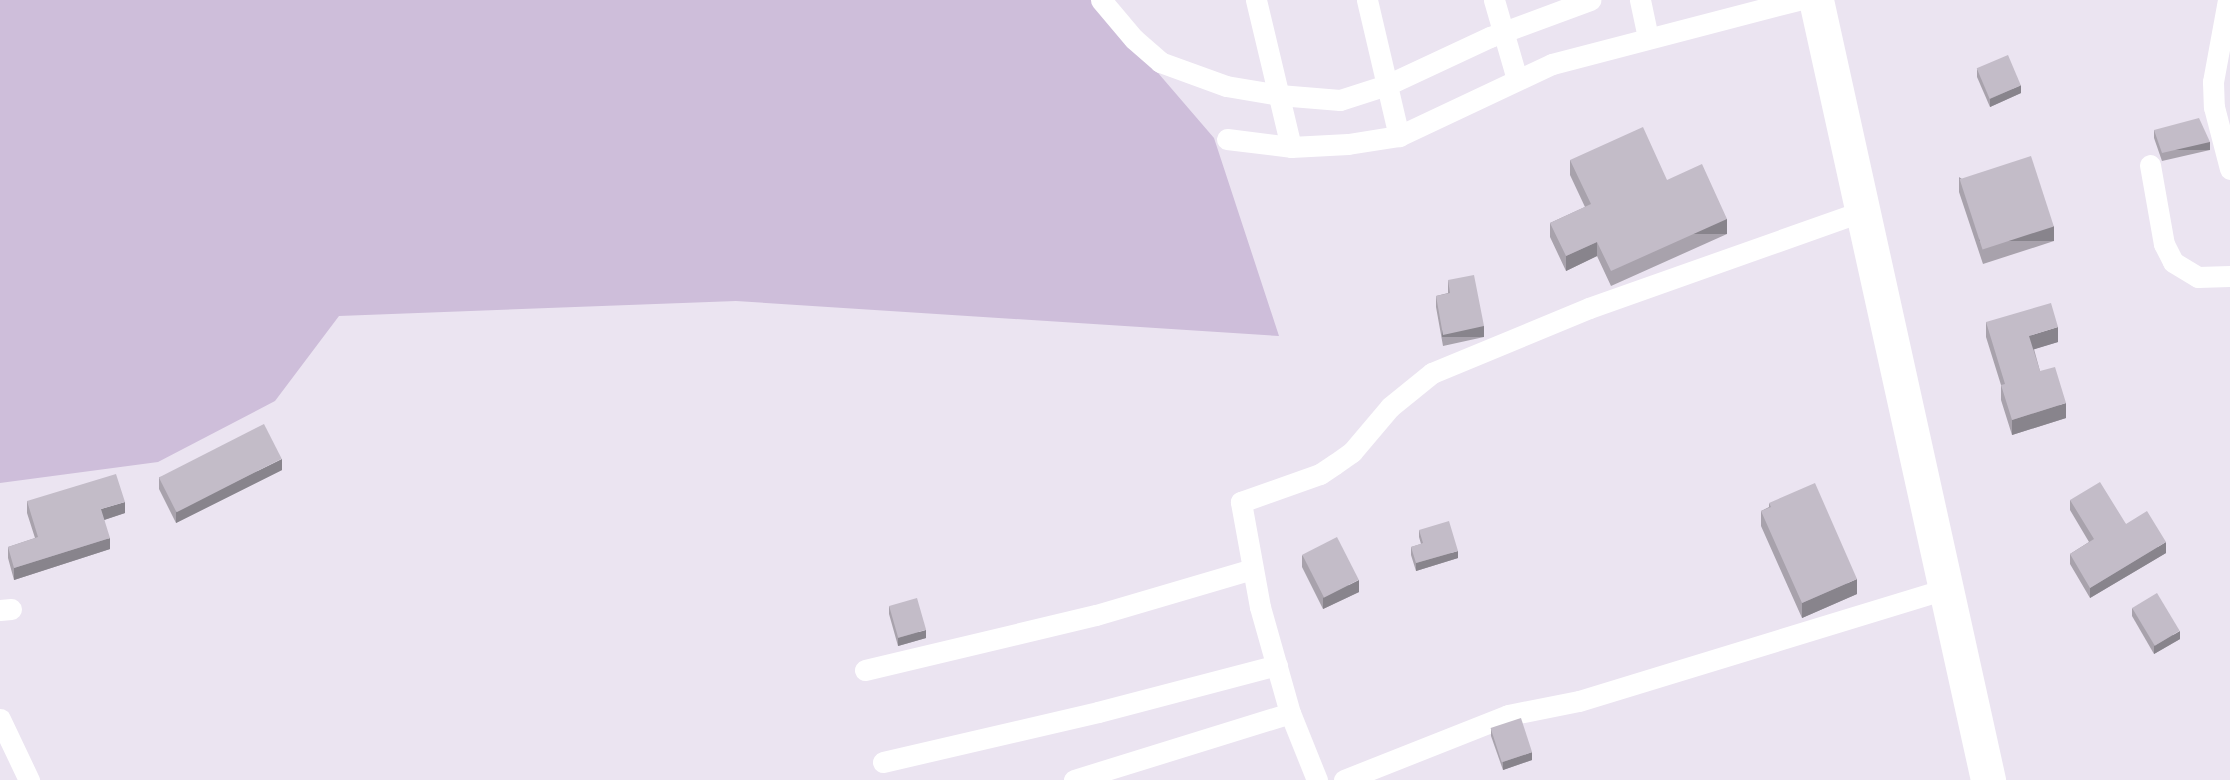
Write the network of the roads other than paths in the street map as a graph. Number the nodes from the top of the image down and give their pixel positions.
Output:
1 (1101, 0) edge
2 (1256, 0) edge
3 (1367, 0) edge
4 (1494, 0) edge
5 (1590, 0) edge
6 (1640, 0) edge
7 (1798, 0) edge
8 (1816, 0) edge
9 (2228, 0) edge
10 (1754, 6) edge
11 (1501, 33) junction
12 (1648, 37) junction
13 (1517, 79) junction
14 (1387, 85) junction
15 (1279, 95) junction
16 (1399, 136) junction
17 (1227, 139) dead end
18 (1291, 147) junction
19 (2150, 165) dead end
20 (2230, 169) edge
21 (1863, 211) junction
22 (2230, 276) edge
23 (1252, 569) junction
24 (1946, 589) junction
25 (1277, 665) junction
26 (865, 670) dead end
27 (1290, 713) junction
28 (0, 719) edge
29 (883, 762) dead end
30 (30, 780) edge
31 (1074, 780) edge
32 (1317, 780) edge
33 (1344, 780) edge
34 (1988, 780) edge

1 - 15 street
2 - 15 street
3 - 14 street
4 - 11 street
5 - 11 street
6 - 12 street
7 - 10 street
8 - 21 highway
9 - 20 street
10 - 12 street
11 - 13 street
11 - 14 street
12 - 13 street
13 - 16 street
14 - 15 street
14 - 16 street
15 - 18 street
16 - 18 street
17 - 18 street
19 - 22 street
21 - 23 street
21 - 24 highway
23 - 25 street
23 - 26 street
24 - 33 street
24 - 34 highway
25 - 27 street
25 - 29 street
27 - 31 street
27 - 32 street
28 - 30 street

